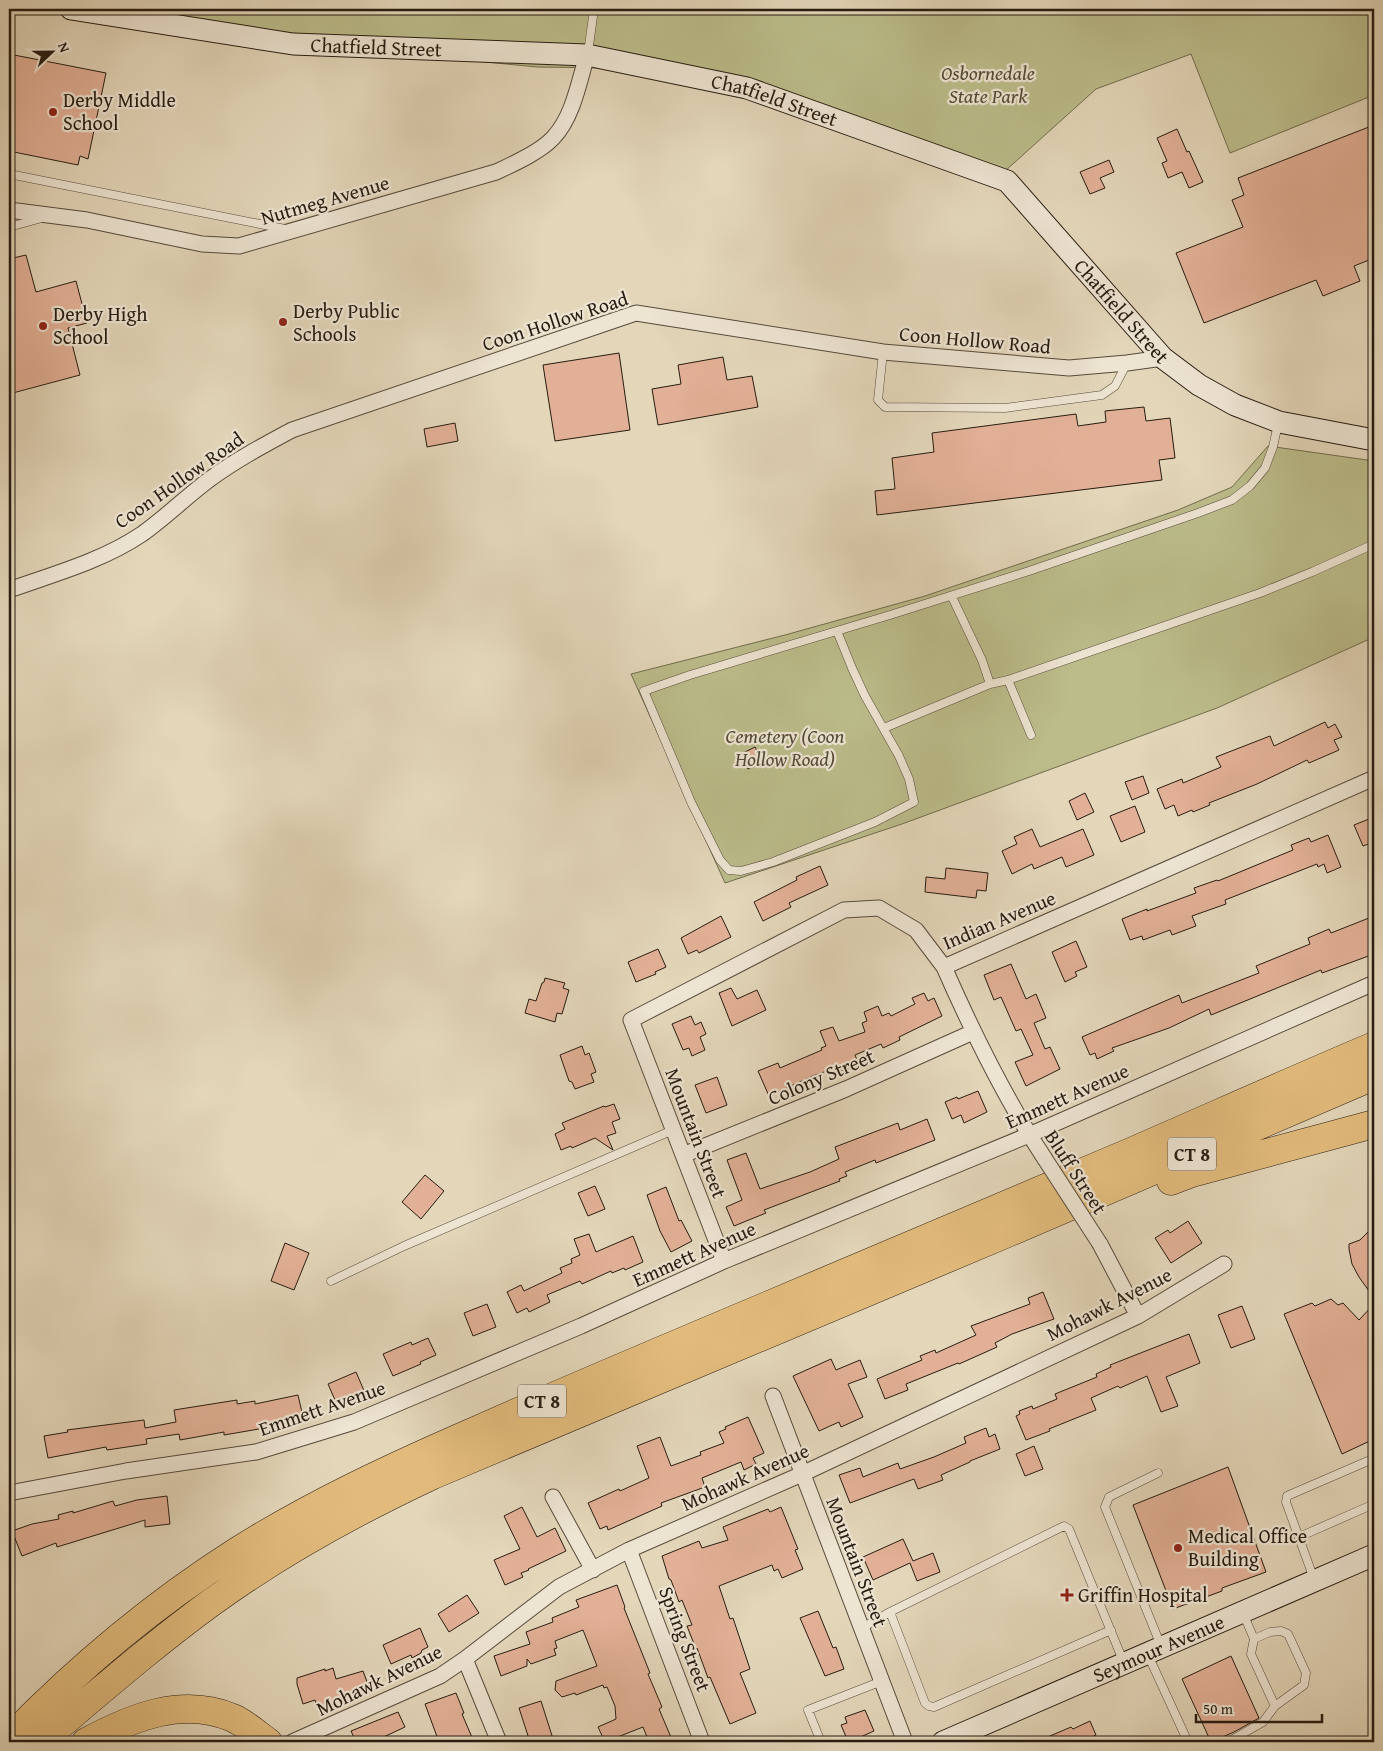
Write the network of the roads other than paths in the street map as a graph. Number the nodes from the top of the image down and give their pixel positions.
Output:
1 (71, 9) edge
2 (594, 9) edge
3 (587, 55) junction
4 (9, 174) edge
5 (9, 210) edge
6 (51, 215) junction
7 (9, 227) edge
8 (292, 231) junction
9 (883, 352) junction
10 (1164, 358) junction
11 (1127, 364) junction
12 (1278, 422) junction
13 (1374, 440) edge
14 (1374, 544) edge
15 (9, 590) edge
16 (952, 596) junction
17 (837, 631) junction
18 (1008, 680) junction
19 (990, 684) junction
20 (884, 728) junction
21 (1031, 735) dead end
22 (1374, 778) edge
23 (944, 967) junction
24 (1374, 982) edge
25 (631, 1020) joint
26 (1374, 1028) edge
27 (973, 1032) junction
28 (1374, 1046) edge
29 (1374, 1076) edge
30 (1374, 1124) edge
31 (674, 1130) junction
32 (1028, 1135) junction
33 (1127, 1153) junction
34 (683, 1155) junction
35 (1010, 1232) junction
36 (724, 1261) junction
37 (1224, 1264) dead end
38 (331, 1281) dead end
39 (1138, 1316) junction
40 (773, 1396) dead end
41 (1374, 1463) edge
42 (1158, 1472) dead end
43 (802, 1474) junction
44 (9, 1492) edge
45 (553, 1497) dead end
46 (1374, 1504) edge
47 (1299, 1537) junction
48 (629, 1550) junction
49 (1374, 1555) edge
50 (593, 1570) junction
51 (1315, 1581) junction
52 (890, 1612) junction
53 (1242, 1612) junction
54 (862, 1628) junction
55 (1111, 1630) junction
56 (1254, 1639) junction
57 (1154, 1650) junction
58 (465, 1659) junction
59 (1124, 1663) junction
60 (882, 1681) junction
61 (1275, 1706) junction
62 (9, 1739) edge
63 (42, 1742) edge
64 (86, 1742) edge
65 (268, 1742) edge
66 (292, 1742) edge
67 (498, 1742) edge
68 (702, 1742) edge
69 (821, 1742) edge
70 (905, 1742) edge
71 (942, 1742) edge
72 (1188, 1742) edge
73 (1228, 1742) edge

1 - 3 street, Chatfield Street
2 - 3 lane
3 - 8 street, Nutmeg Avenue
3 - 10 street, Chatfield Street
4 - 8 lane
5 - 6 street, Nutmeg Avenue
6 - 7 lane
6 - 8 street, Nutmeg Avenue
9 - 11 street, Coon Hollow Road
9 - 11 lane
9 - 15 street, Coon Hollow Road
10 - 11 street, Coon Hollow Road
10 - 12 street, Chatfield Street
12 - 13 street, Chatfield Street
12 - 16 lane
14 - 18 lane
16 - 17 lane
16 - 19 lane
17 - 20 lane
17 - 20 lane
18 - 19 lane
18 - 21 lane
19 - 20 lane
22 - 23 street, Indian Avenue
23 - 25 street, Indian Avenue
23 - 27 street, Bluff Street
24 - 32 street, Emmett Avenue
25 - 31 street, Mountain Street
26 - 33 highway
27 - 32 street, Bluff Street
27 - 34 street, Colony Street
28 - 33 highway, CT 8
29 - 35 highway, CT 8
30 - 35 highway
31 - 34 street, Mountain Street
31 - 38 lane
32 - 36 street, Emmett Avenue
32 - 39 street, Bluff Street, bridge
33 - 62 highway, CT 8
34 - 36 street, Mountain Street
35 - 63 highway, CT 8
36 - 44 street, Emmett Avenue
37 - 39 street, Mohawk Avenue
39 - 43 street, Mohawk Avenue
40 - 43 street, Mountain Street
41 - 47 lane
42 - 57 lane
43 - 48 street, Mohawk Avenue
43 - 54 street, Mountain Street
45 - 50 street
46 - 47 lane
47 - 51 lane
48 - 50 street, Mohawk Avenue
48 - 68 street, Spring Street
49 - 51 street, Seymour Avenue
50 - 58 street, Mohawk Avenue
51 - 53 street, Seymour Avenue
52 - 54 lane
52 - 55 lane
52 - 55 lane
53 - 56 lane
53 - 57 street, Seymour Avenue
54 - 60 street, Mountain Street
55 - 59 lane
56 - 61 lane
56 - 61 lane
57 - 59 street, Seymour Avenue
57 - 72 lane
58 - 66 street, Mohawk Avenue
58 - 67 street
59 - 71 street, Seymour Avenue
60 - 69 lane
60 - 70 street, Mountain Street
61 - 73 lane
64 - 65 highway

